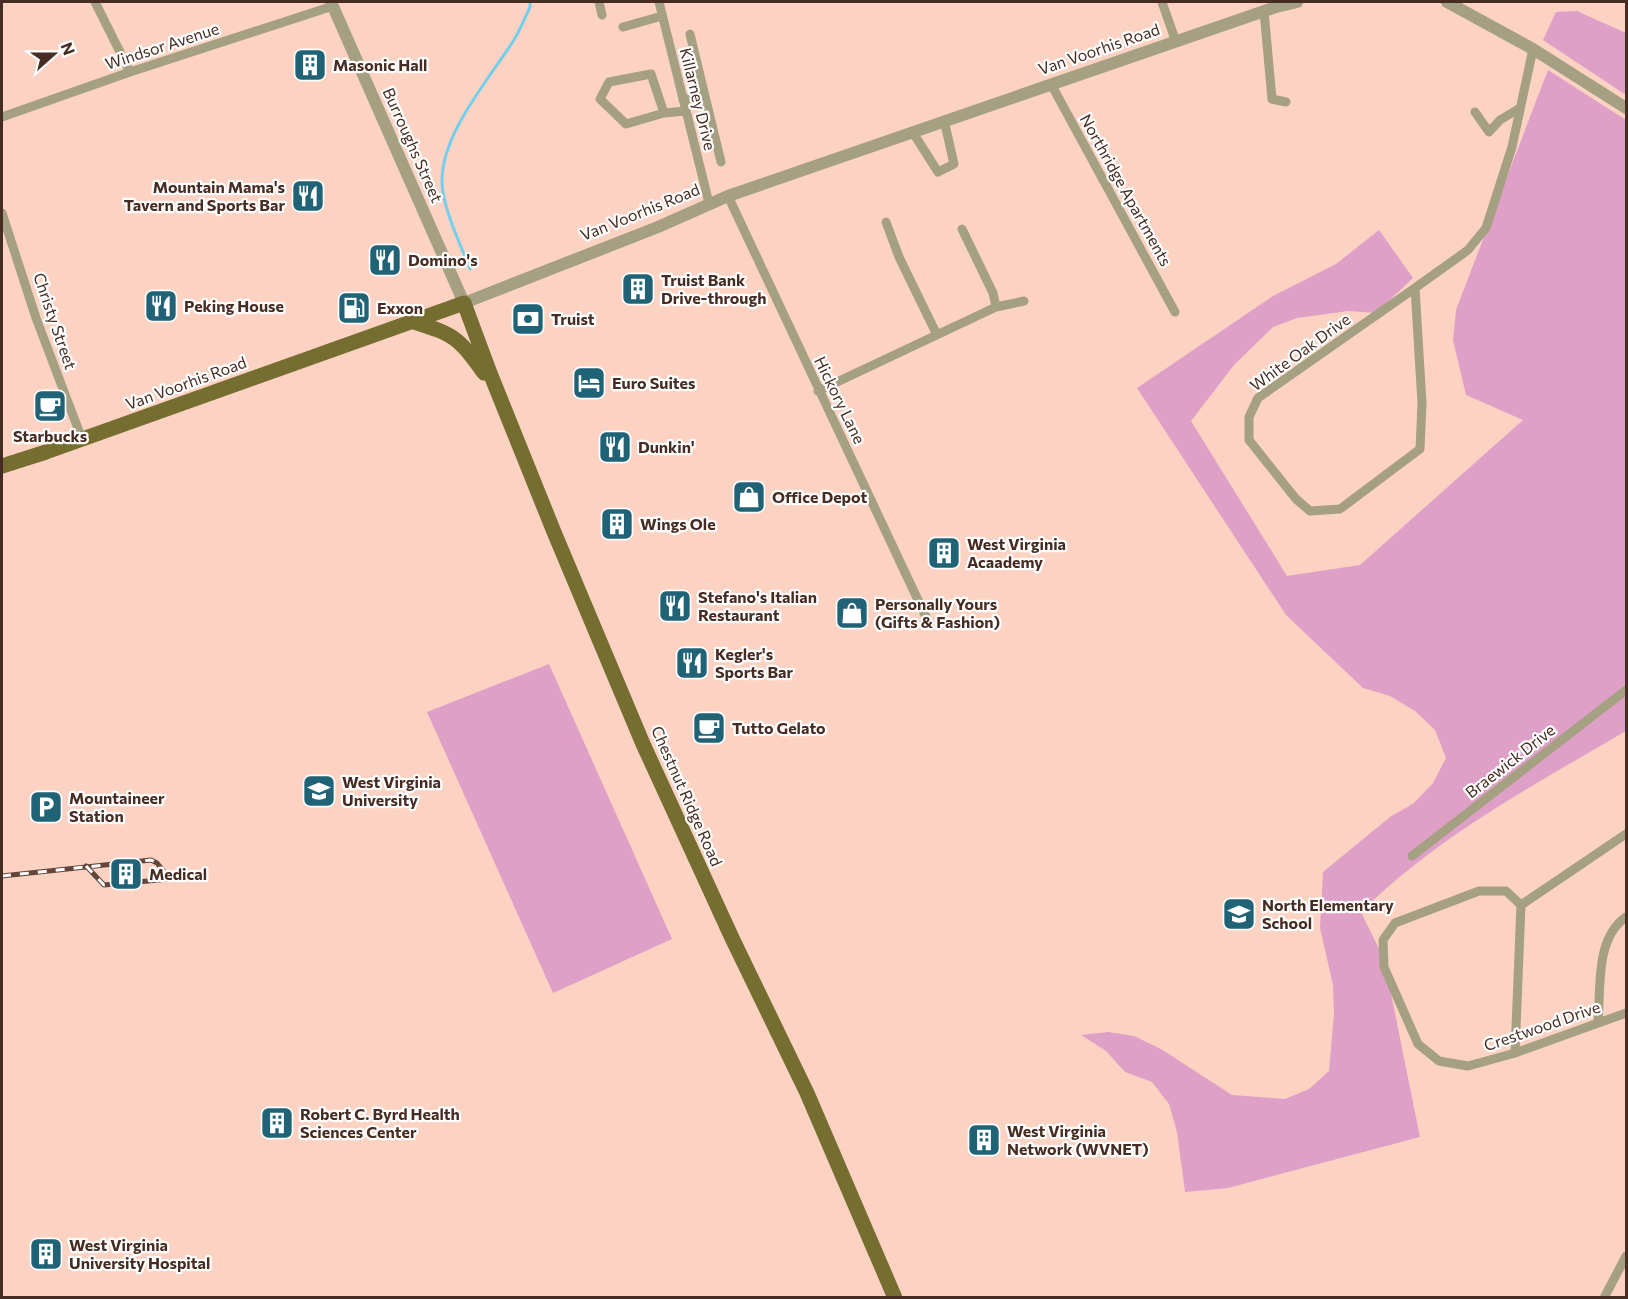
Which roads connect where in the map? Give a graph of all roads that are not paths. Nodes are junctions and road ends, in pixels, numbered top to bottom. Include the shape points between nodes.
1 (95, 2) edge
2 (599, 2) edge
3 (659, 2) edge
4 (1162, 2) edge
5 (1297, 2) edge
6 (1447, 2) edge
7 (332, 4) edge
8 (1272, 6) edge
9 (602, 15) dead end
10 (662, 16) junction
11 (623, 27) dead end
12 (690, 34) dead end
13 (1176, 42) junction
14 (1533, 49) junction
15 (130, 72) junction
16 (1052, 84) junction
17 (705, 96) junction
18 (683, 99) junction
19 (1286, 102) dead end
20 (1520, 108) junction
21 (1626, 108) edge
22 (686, 111) junction
23 (1475, 112) dead end
24 (664, 113) junction
25 (2, 117) edge
26 (944, 120) junction
27 (912, 130) junction
28 (721, 162) dead end
29 (728, 196) junction
30 (709, 203) junction
31 (2, 213) edge
32 (886, 222) dead end
33 (962, 229) dead end
34 (1415, 288) junction
35 (1024, 301) dead end
36 (464, 303) junction
37 (996, 307) junction
38 (1175, 312) dead end
39 (411, 321) junction
40 (937, 335) junction
41 (496, 389) junction
42 (818, 391) junction
43 (82, 439) junction
44 (2, 466) edge
45 (926, 617) dead end
46 (1626, 690) edge
47 (1626, 834) edge
48 (1412, 856) dead end
49 (1521, 905) junction
50 (1626, 917) edge
51 (1626, 1013) edge
52 (1598, 1022) junction
53 (1515, 1053) junction
54 (1626, 1256) edge
55 (895, 1298) edge
56 (1604, 1298) edge

1 - 15 street
2 - 9 street
3 - 10 street, Killarney Drive
4 - 13 street
5 - 8 street, Van Voorhis Road
6 - 14 street
7 - 15 street, Windsor Avenue
7 - 36 street, Burroughs Street
8 - 13 street, Van Voorhis Road
8 - 19 street via 1272,99
10 - 11 street
10 - 18 street, Killarney Drive
12 - 17 street
13 - 16 street, Van Voorhis Road
14 - 20 street, White Oak Drive
14 - 21 street
15 - 25 street, Windsor Avenue
16 - 26 street, Van Voorhis Road
16 - 38 street, Northridge Apartments
17 - 18 street
17 - 28 street
18 - 22 street, Killarney Drive
20 - 23 street via 1500,120 1490,132
20 - 34 street, White Oak Drive via 1486,228 1468,250
22 - 24 street
22 - 30 street, Killarney Drive
24 - 24 street via 651,74 609,82 600,99 626,124
26 - 27 street, Van Voorhis Road
26 - 27 street via 954,164 938,172
27 - 29 street, Van Voorhis Road
29 - 30 street, Van Voorhis Road
29 - 42 street, Hickory Lane
30 - 36 street, Van Voorhis Road
31 - 43 street, Christy Street
32 - 40 street
33 - 37 street
34 - 34 street, White Oak Drive via 1258,398 1249,417 1249,440 1310,511 1340,509 1420,449 1422,403
35 - 37 street
36 - 39 main road, Van Voorhis Road
36 - 41 main road, Chestnut Ridge Road
37 - 40 street
39 - 41 main road via 457,339
39 - 43 main road, Van Voorhis Road
40 - 42 street
41 - 55 main road, Chestnut Ridge Road via 663,790 807,1093
42 - 45 street, Hickory Lane
43 - 44 main road, Van Voorhis Road
46 - 48 street, Braewick Drive
47 - 49 street
49 - 53 street
49 - 53 street, Crestwood Drive via 1506,891 1479,891 1395,923 1383,940 1384,967 1418,1044 1439,1061 1468,1066
50 - 52 street via 1617,923 1603,949
51 - 52 street, Crestwood Drive
52 - 53 street, Crestwood Drive
54 - 56 street

